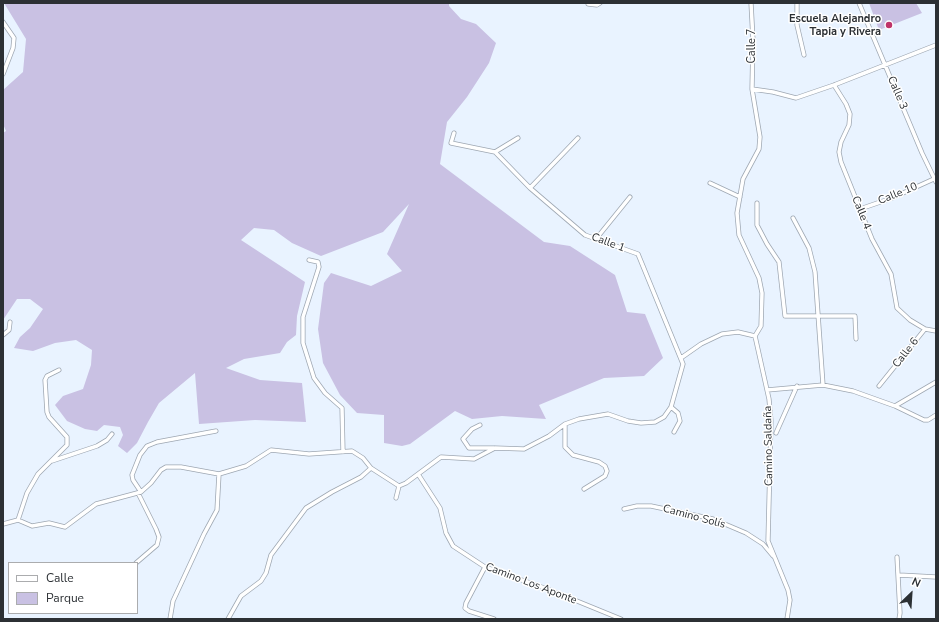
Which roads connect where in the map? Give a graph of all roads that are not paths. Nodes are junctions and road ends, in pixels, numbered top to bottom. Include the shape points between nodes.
1 (600, 3) edge
2 (751, 3) edge
3 (797, 3) edge
4 (859, 3) edge
5 (588, 4) dead end
6 (3, 22) edge
7 (936, 46) edge
8 (804, 56) dead end
9 (886, 66) junction
10 (3, 74) edge
11 (834, 85) junction
12 (752, 89) junction
13 (454, 133) dead end
14 (518, 138) dead end
15 (578, 138) dead end
16 (495, 152) junction
17 (936, 180) edge
18 (710, 183) dead end
19 (530, 188) junction
20 (630, 197) dead end
21 (740, 197) junction
22 (757, 203) dead end
23 (860, 209) junction
24 (793, 218) dead end
25 (596, 239) junction
26 (309, 260) dead end
27 (820, 316) junction
28 (10, 322) dead end
29 (925, 329) junction
30 (936, 331) edge
31 (3, 335) edge
32 (756, 336) junction
33 (856, 340) dead end
34 (681, 358) junction
35 (59, 370) dead end
36 (936, 382) edge
37 (823, 385) junction
38 (797, 386) junction
39 (879, 386) dead end
40 (767, 390) junction
41 (895, 406) junction
42 (671, 407) junction
43 (936, 414) edge
44 (565, 424) junction
45 (480, 425) dead end
46 (216, 431) dead end
47 (674, 432) dead end
48 (776, 433) dead end
49 (112, 434) dead end
50 (495, 448) junction
51 (343, 452) junction
52 (51, 462) junction
53 (371, 468) junction
54 (219, 474) junction
55 (418, 474) junction
56 (399, 486) junction
57 (584, 489) dead end
58 (139, 492) junction
59 (396, 498) dead end
60 (624, 509) dead end
61 (18, 520) junction
62 (3, 524) edge
63 (897, 557) dead end
64 (776, 559) junction
65 (137, 562) edge
66 (485, 567) junction
67 (899, 574) junction
68 (936, 578) edge
69 (612, 617) edge
70 (170, 619) edge
71 (228, 619) edge
72 (494, 619) edge
73 (621, 619) edge
74 (788, 619) edge
75 (899, 619) edge

1 - 5 street
2 - 12 street, Calle 7
3 - 8 street via 797,25
4 - 9 street, Calle 3
6 - 10 street via 14,38
7 - 9 street
9 - 11 street
9 - 17 street, Calle 3
11 - 12 street via 796,98
11 - 23 street, Calle 4 via 850,114 849,126 839,152
12 - 21 street, Camino Saldaña via 760,137 759,149 743,179
13 - 16 street via 451,143
14 - 16 street
15 - 19 street
16 - 19 street, Calle 1
17 - 23 street, Calle 10
18 - 21 street
19 - 25 street, Calle 1 via 585,235
20 - 25 street
21 - 32 street, Camino Saldaña via 737,213 739,235 759,278 762,293 761,326
22 - 27 street via 756,225 779,262 785,316
23 - 29 street, Calle 4 via 872,239 891,274 897,308
24 - 27 street via 811,254
25 - 34 street, Calle 1 via 638,254
26 - 51 street via 318,262 319,267 303,317 303,343 314,378 325,393 342,408
27 - 33 street via 855,316
27 - 37 street
28 - 31 street via 9,330
29 - 30 street, Calle 6
29 - 39 street, Calle 6
32 - 34 street via 738,332 722,334
32 - 40 street, Camino Saldaña
34 - 42 street via 682,372
35 - 52 street via 47,376 45,380 47,412 67,437 68,442
36 - 41 street
37 - 38 street
37 - 41 street via 853,390
38 - 40 street
38 - 48 street
40 - 64 street, Camino Saldaña via 771,421 768,541
41 - 43 street via 924,420
42 - 44 street via 664,417 655,422 628,421 608,414
42 - 47 street via 678,413 680,421
44 - 50 street via 524,449
44 - 57 street via 565,447 573,455 599,462 607,471 605,476
45 - 50 street via 462,439 469,448
46 - 58 street via 147,446 140,455 132,475
49 - 52 street via 97,446
50 - 55 street via 474,459 441,457
51 - 53 street via 352,451 363,458
51 - 54 street via 309,454 271,450 246,466
52 - 61 street via 38,474 27,493
53 - 56 street
53 - 71 street via 361,478 306,508 271,555 261,581 240,596
54 - 58 street via 166,467
54 - 70 street via 217,510 173,601
55 - 56 street
55 - 66 street, Camino Los Aponte via 440,508 446,533 453,546
56 - 59 street
58 - 61 street via 96,504 64,527 49,523 32,526
58 - 65 street via 158,537 157,545
60 - 64 street, Camino Solís via 651,506 713,519 746,533 763,544
61 - 62 street
63 - 67 street
64 - 74 street, Camino Saldaña via 788,590
66 - 69 street, Camino Los Aponte via 550,590
66 - 72 street via 465,608
67 - 68 street
67 - 75 street
69 - 73 street, Camino Los Aponte

